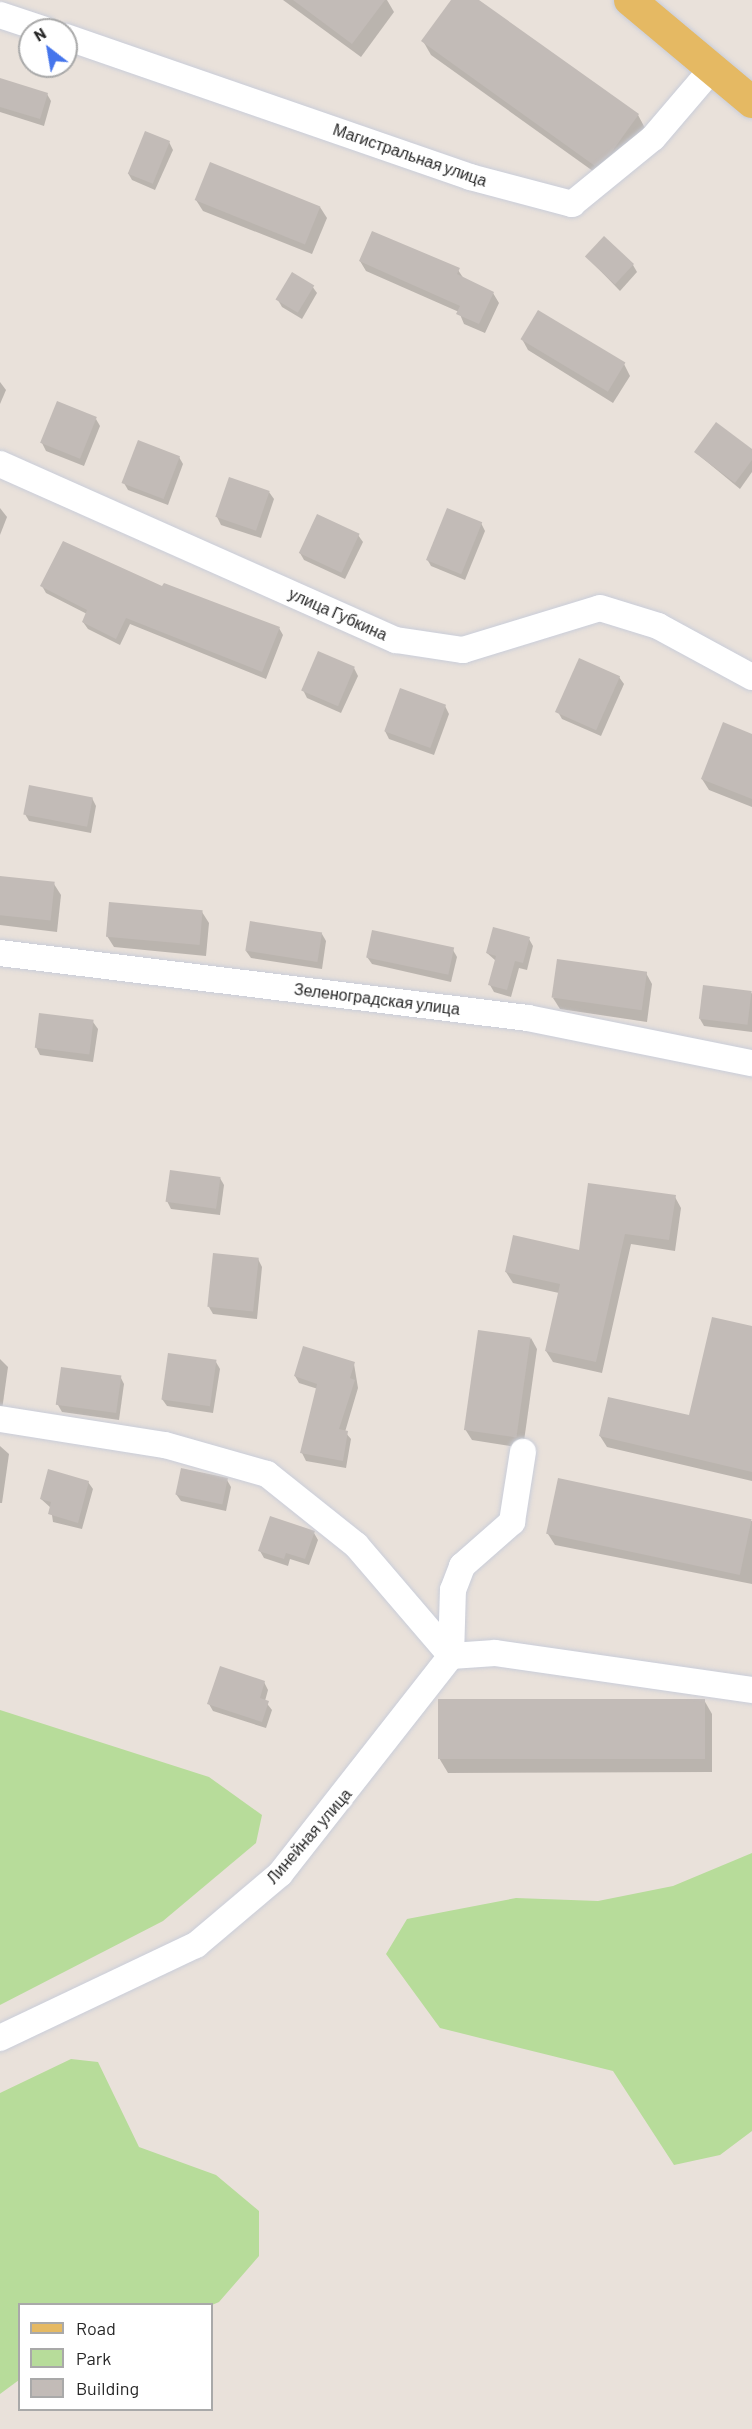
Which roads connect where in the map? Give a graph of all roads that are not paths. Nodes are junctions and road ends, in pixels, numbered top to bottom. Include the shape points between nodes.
1 (630, 0) edge
2 (0, 15) edge
3 (18, 21) edge
4 (78, 41) edge
5 (712, 69) junction
6 (752, 102) edge
7 (0, 464) edge
8 (752, 677) edge
9 (0, 953) edge
10 (752, 1063) edge
11 (0, 1419) edge
12 (524, 1452) dead end
13 (451, 1656) junction
14 (752, 1690) edge
15 (0, 2038) edge

1 - 5 main road
2 - 3 street
4 - 5 street, Магистральная улица via 470,177 572,204 653,138
5 - 6 main road
7 - 8 street, улица Губкина via 396,640 463,650 600,608 658,626
9 - 10 street, Зеленоградская улица via 528,1018
11 - 13 street via 165,1445 267,1474 356,1545
12 - 13 street via 512,1522 462,1566 453,1590
13 - 14 street via 495,1653
13 - 15 street, Линейная улица via 280,1874 196,1945

